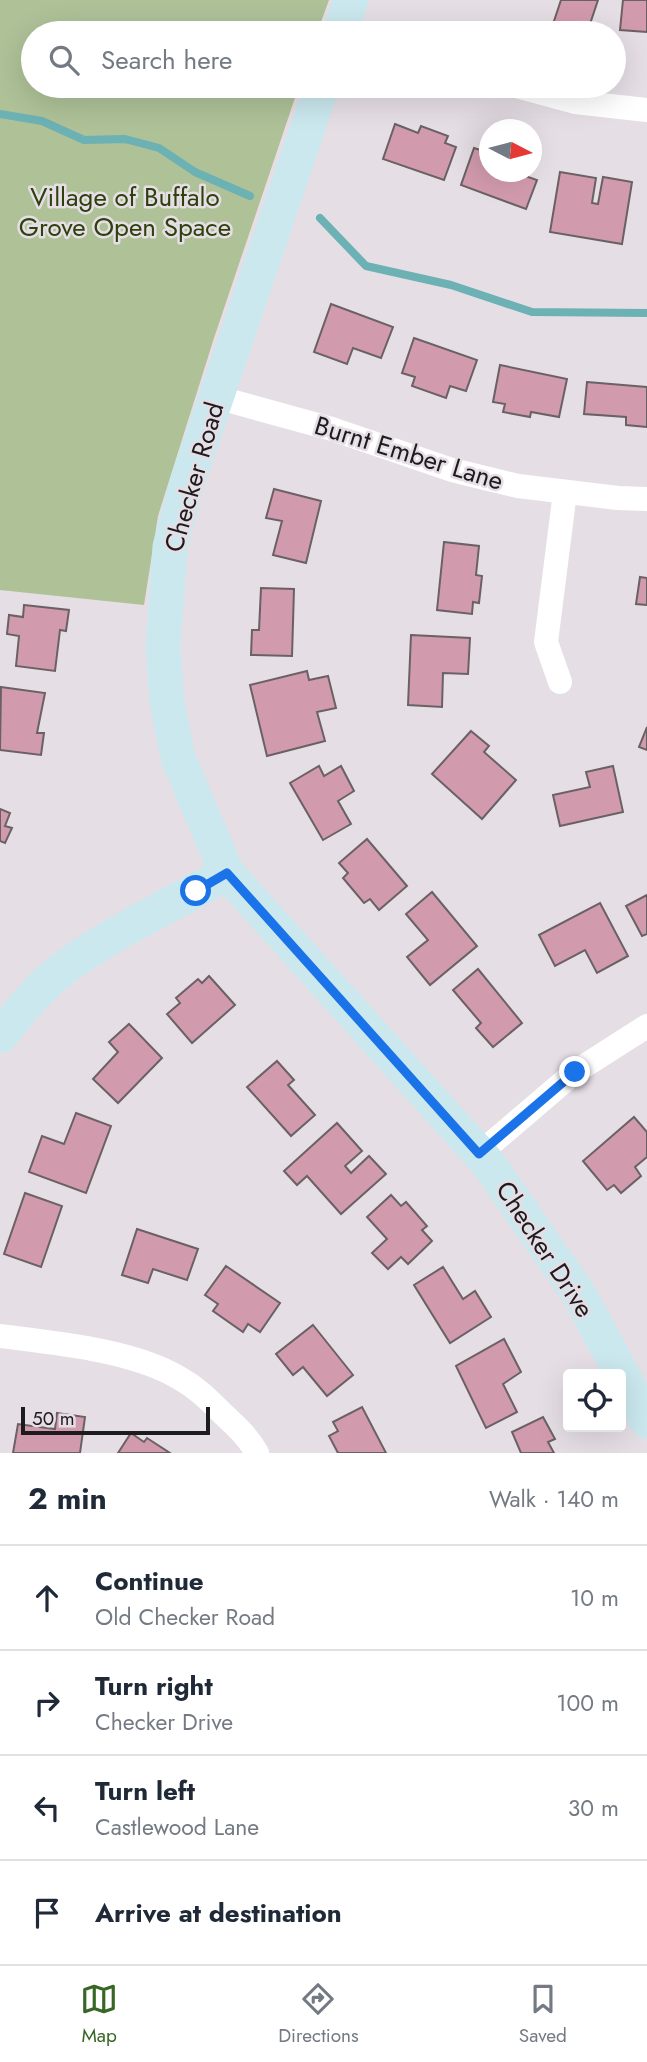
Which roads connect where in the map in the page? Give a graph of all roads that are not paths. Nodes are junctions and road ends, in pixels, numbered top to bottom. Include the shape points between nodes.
1 (351, 0) edge
2 (344, 21) edge
3 (318, 98) edge
4 (560, 98) edge
5 (647, 110) edge
6 (216, 397) junction
7 (565, 492) junction
8 (647, 499) edge
9 (560, 682) dead end
10 (227, 873) junction
11 (647, 1026) edge
12 (0, 1036) edge
13 (479, 1154) junction
14 (0, 1336) edge
15 (647, 1421) edge
16 (257, 1453) edge

1 - 2 street
3 - 6 street, Checker Road
4 - 5 street
6 - 7 street, Burnt Ember Lane via 332,429 453,470
6 - 10 street, Checker Road via 170,547 163,648 178,758
7 - 8 street, Burnt Ember Lane
7 - 9 street via 546,642
10 - 12 street via 61,970
10 - 13 street, Checker Drive
11 - 13 street via 575,1072
13 - 15 street, Checker Drive via 580,1296
14 - 16 street via 137,1359 179,1377 239,1429

